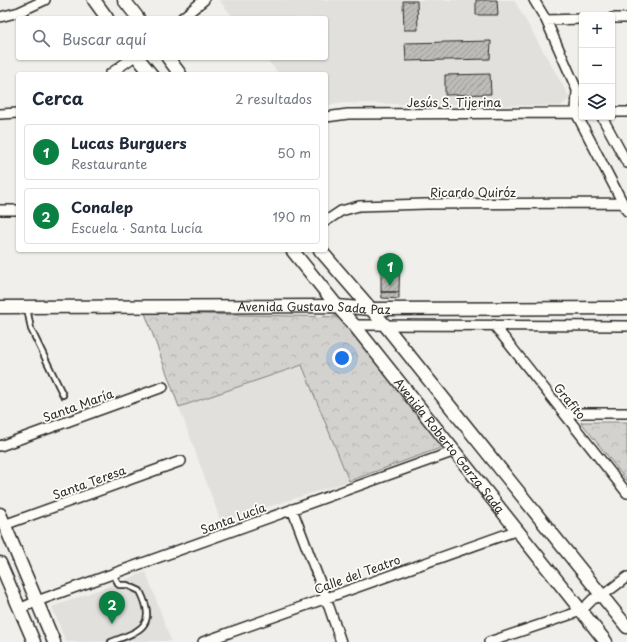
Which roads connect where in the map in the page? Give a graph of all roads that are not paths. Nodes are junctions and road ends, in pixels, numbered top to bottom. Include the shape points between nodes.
1 (45, 0) edge
2 (94, 0) edge
3 (124, 0) edge
4 (204, 0) edge
5 (534, 0) edge
6 (106, 16) edge
7 (136, 16) edge
8 (184, 16) edge
9 (0, 17) edge
10 (615, 18) edge
11 (627, 18) edge
12 (579, 19) edge
13 (546, 20) junction
14 (129, 60) edge
15 (140, 60) edge
16 (170, 60) edge
17 (113, 72) edge
18 (149, 72) edge
19 (178, 72) edge
20 (579, 90) edge
21 (615, 112) edge
22 (627, 112) edge
23 (16, 113) edge
24 (579, 113) edge
25 (0, 114) edge
26 (328, 116) edge
27 (582, 120) edge
28 (604, 120) edge
29 (627, 163) edge
30 (625, 207) edge
31 (0, 210) edge
32 (16, 210) edge
33 (328, 220) edge
34 (294, 252) edge
35 (322, 252) edge
36 (27, 306) junction
37 (337, 306) junction
38 (0, 307) edge
39 (627, 308) edge
40 (371, 309) junction
41 (384, 324) junction
42 (354, 325) junction
43 (494, 325) junction
44 (627, 326) edge
45 (163, 387) dead end
46 (63, 395) dead end
47 (564, 413) junction
48 (627, 413) edge
49 (0, 446) edge
50 (456, 451) junction
51 (181, 461) dead end
52 (627, 493) edge
53 (292, 509) junction
54 (2, 520) edge
55 (518, 530) junction
56 (0, 563) edge
57 (113, 574) junction
58 (627, 577) edge
59 (602, 596) junction
60 (326, 598) junction
61 (37, 601) junction
62 (19, 609) junction
63 (580, 611) junction
64 (627, 627) edge
65 (34, 642) edge
66 (54, 642) edge
67 (111, 642) edge
68 (204, 642) edge
69 (341, 642) edge
70 (489, 642) edge
71 (606, 642) edge

1 - 9 street
2 - 6 street
3 - 7 street
4 - 8 street
5 - 13 street
10 - 11 street
12 - 13 street
13 - 20 street
14 - 17 street
15 - 18 street
16 - 19 street
21 - 22 street
23 - 25 street
24 - 26 street, Jesús S. Tijerina
27 - 30 street
28 - 29 street
30 - 33 street, Ricardo Quiróz via 426,204 359,206 341,211
31 - 32 street
34 - 37 street, Avenida Roberto Garza Sada
35 - 40 street, Avenida Roberto Garza Sada
36 - 37 street, Avenida Gustavo Sada Paz
36 - 38 street, Avenida Gustavo Sada Paz
36 - 46 lane via 29,322
37 - 40 street, Avenida Gustavo Sada Paz
37 - 42 street, Avenida Roberto Garza Sada
39 - 40 street, Avenida Gustavo Sada Paz
40 - 41 street, Avenida Roberto Garza Sada
41 - 42 street, Avenida Gustavo Sada Paz
41 - 43 street, Avenida Gustavo Sada Paz
41 - 59 street, Avenida Roberto Garza Sada
42 - 50 street, Avenida Roberto Garza Sada
43 - 44 street, Avenida Gustavo Sada Paz
43 - 47 street, Grafito
45 - 49 street, Santa María
47 - 48 street
47 - 52 street, Grafito
50 - 53 street, Santa Lucía
50 - 55 street, Avenida Roberto Garza Sada
51 - 54 street, Santa Teresa
53 - 57 street, Santa Lucía
53 - 60 street
54 - 61 street
55 - 60 street, Calle del Teatro
55 - 63 street, Avenida Roberto Garza Sada
56 - 62 street
57 - 61 street, Santa Lucía
57 - 67 lane via 119,585 127,585 140,591 146,606 147,620 143,628
58 - 59 street
59 - 63 street via 593,599
59 - 64 street, Avenida Roberto Garza Sada
60 - 68 street, Calle del Teatro
60 - 69 street
61 - 62 street, Santa Lucía
61 - 66 street
62 - 65 street
63 - 70 street
63 - 71 street, Avenida Roberto Garza Sada

